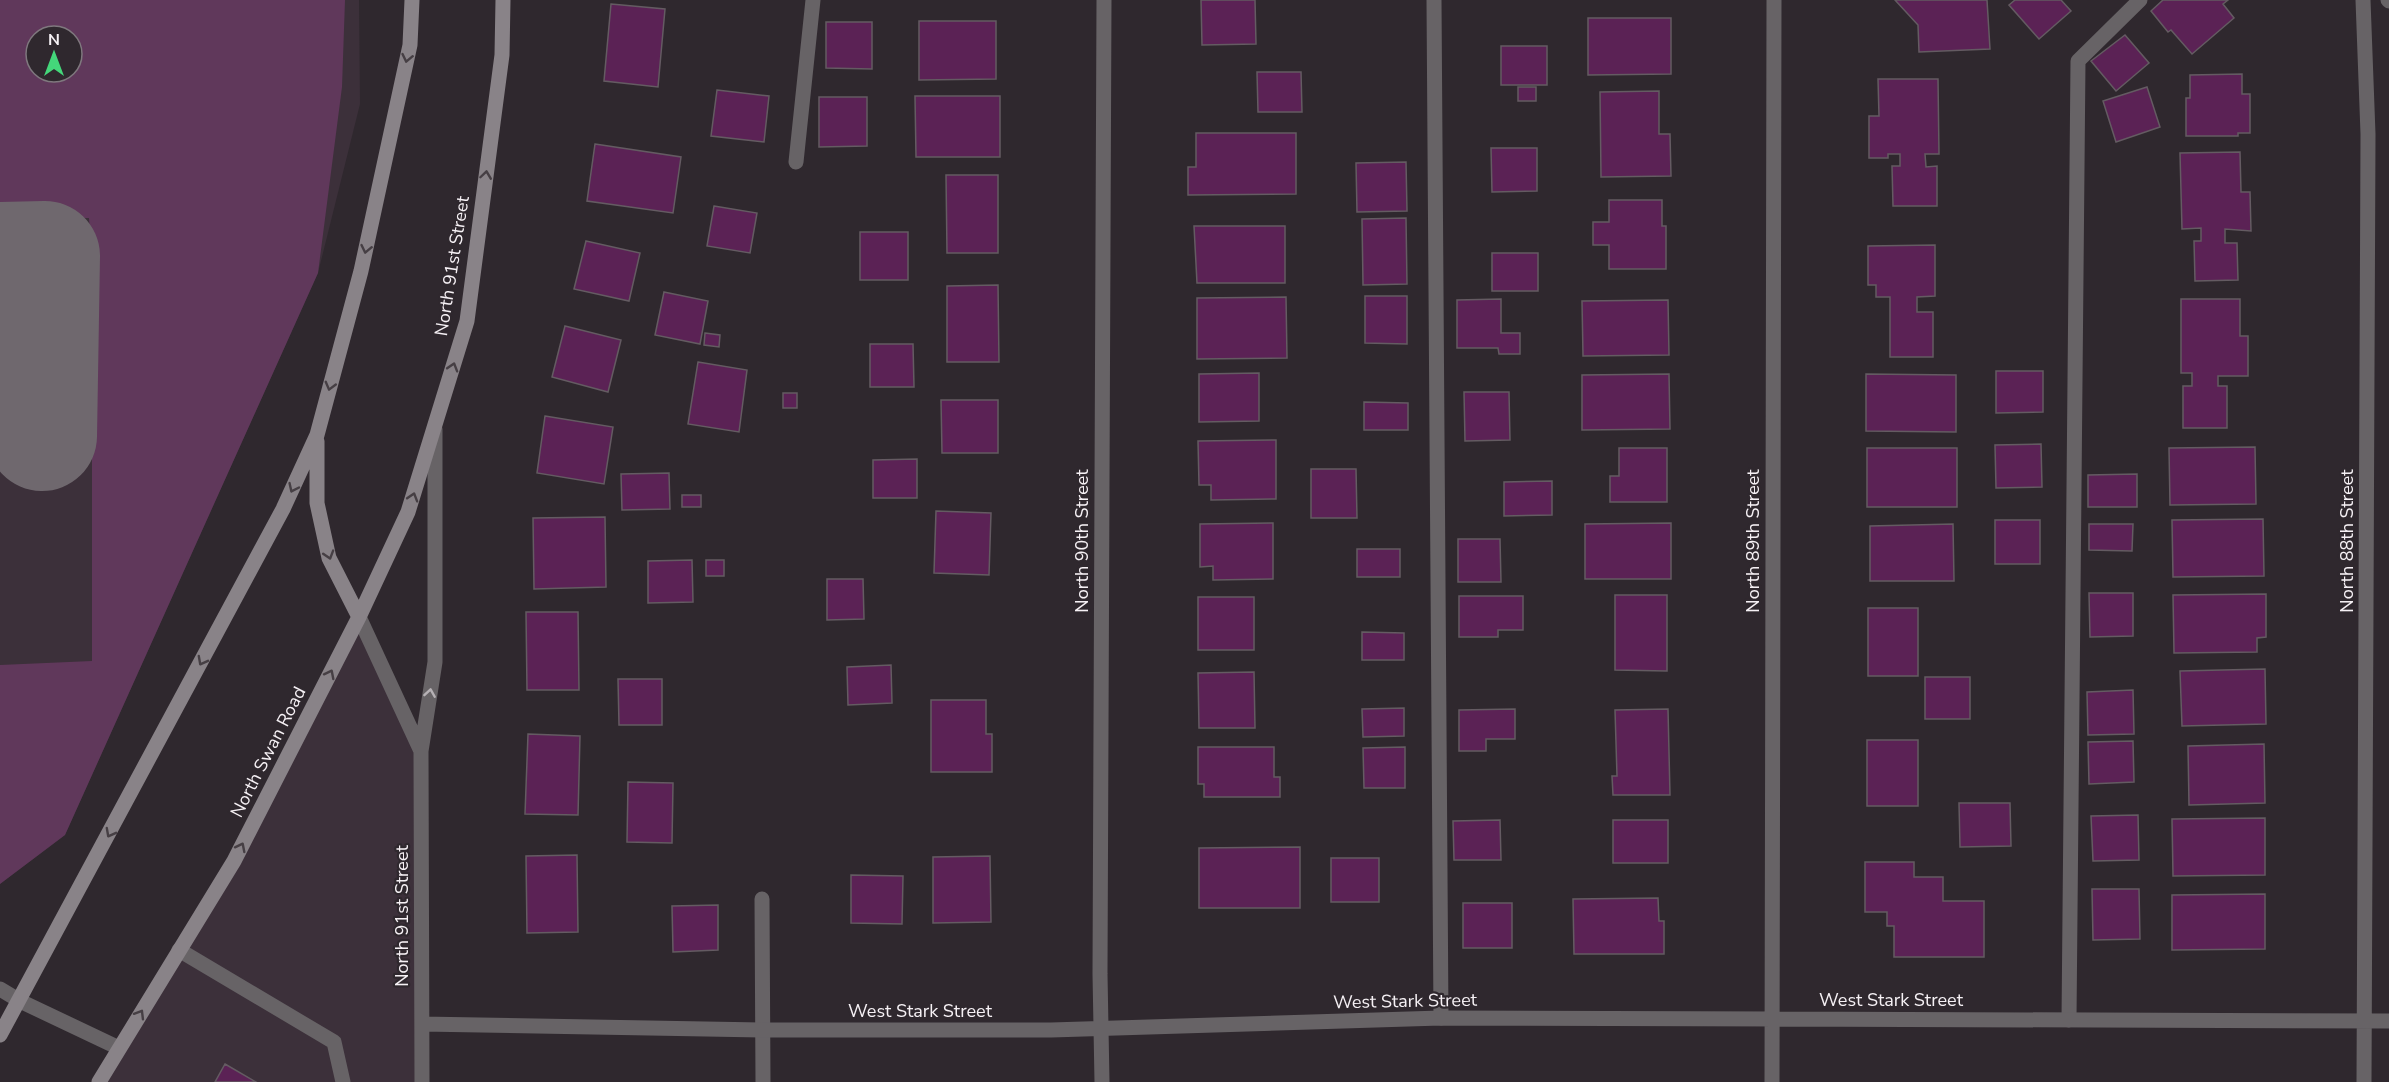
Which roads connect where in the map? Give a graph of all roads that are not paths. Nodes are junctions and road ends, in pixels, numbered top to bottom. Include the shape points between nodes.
1 (412, 0) edge
2 (503, 0) edge
3 (813, 0) edge
4 (1104, 0) edge
5 (1434, 0) edge
6 (1774, 0) edge
7 (2140, 0) edge
8 (2363, 0) edge
9 (796, 162) dead end
10 (435, 423) junction
11 (317, 435) junction
12 (359, 617) junction
13 (421, 751) junction
14 (762, 899) dead end
15 (179, 950) junction
16 (0, 989) edge
17 (20, 1001) junction
18 (1441, 1018) junction
19 (1771, 1019) junction
20 (2069, 1020) junction
21 (2364, 1020) junction
22 (2389, 1021) edge
23 (422, 1024) junction
24 (1101, 1029) junction
25 (762, 1030) junction
26 (0, 1035) edge
27 (119, 1048) junction
28 (99, 1082) edge
29 (343, 1082) edge
30 (422, 1082) edge
31 (763, 1082) edge
32 (1102, 1082) edge
33 (1772, 1082) edge
34 (2364, 1082) edge

1 -> 11 main road via 408,57 361,271
10 -> 2 main road, North 91st Street via 467,321 502,55
3 - 9 street
4 - 24 street, North 90th Street
5 - 18 street
6 - 19 street, North 89th Street
7 - 20 street via 2078,61
8 - 21 street, North 88th Street via 2368,134
12 -> 10 main road, North Swan Road via 408,512
13 -> 10 street, North 91st Street via 435,662
11 -> 12 main road via 317,503 328,558
11 -> 17 main road via 283,509
12 - 13 street, North 91st Street
15 -> 12 main road, North Swan Road via 234,861
13 - 23 street, North 91st Street
14 - 25 street
27 -> 15 main road, North Swan Road
15 - 29 street via 334,1042
16 - 17 street
17 - 26 main road
17 - 27 street
18 - 19 street, West Stark Street
18 - 24 street, West Stark Street
19 - 20 street, West Stark Street
19 - 33 street, North 89th Street
20 - 21 street, West Stark Street
21 - 22 street, West Stark Street
21 - 34 street, North 88th Street
23 - 25 street, West Stark Street
23 - 30 street, North 91st Street
24 - 25 street, West Stark Street
24 - 32 street, North 90th Street
25 - 31 street
27 - 28 main road, North Swan Road

